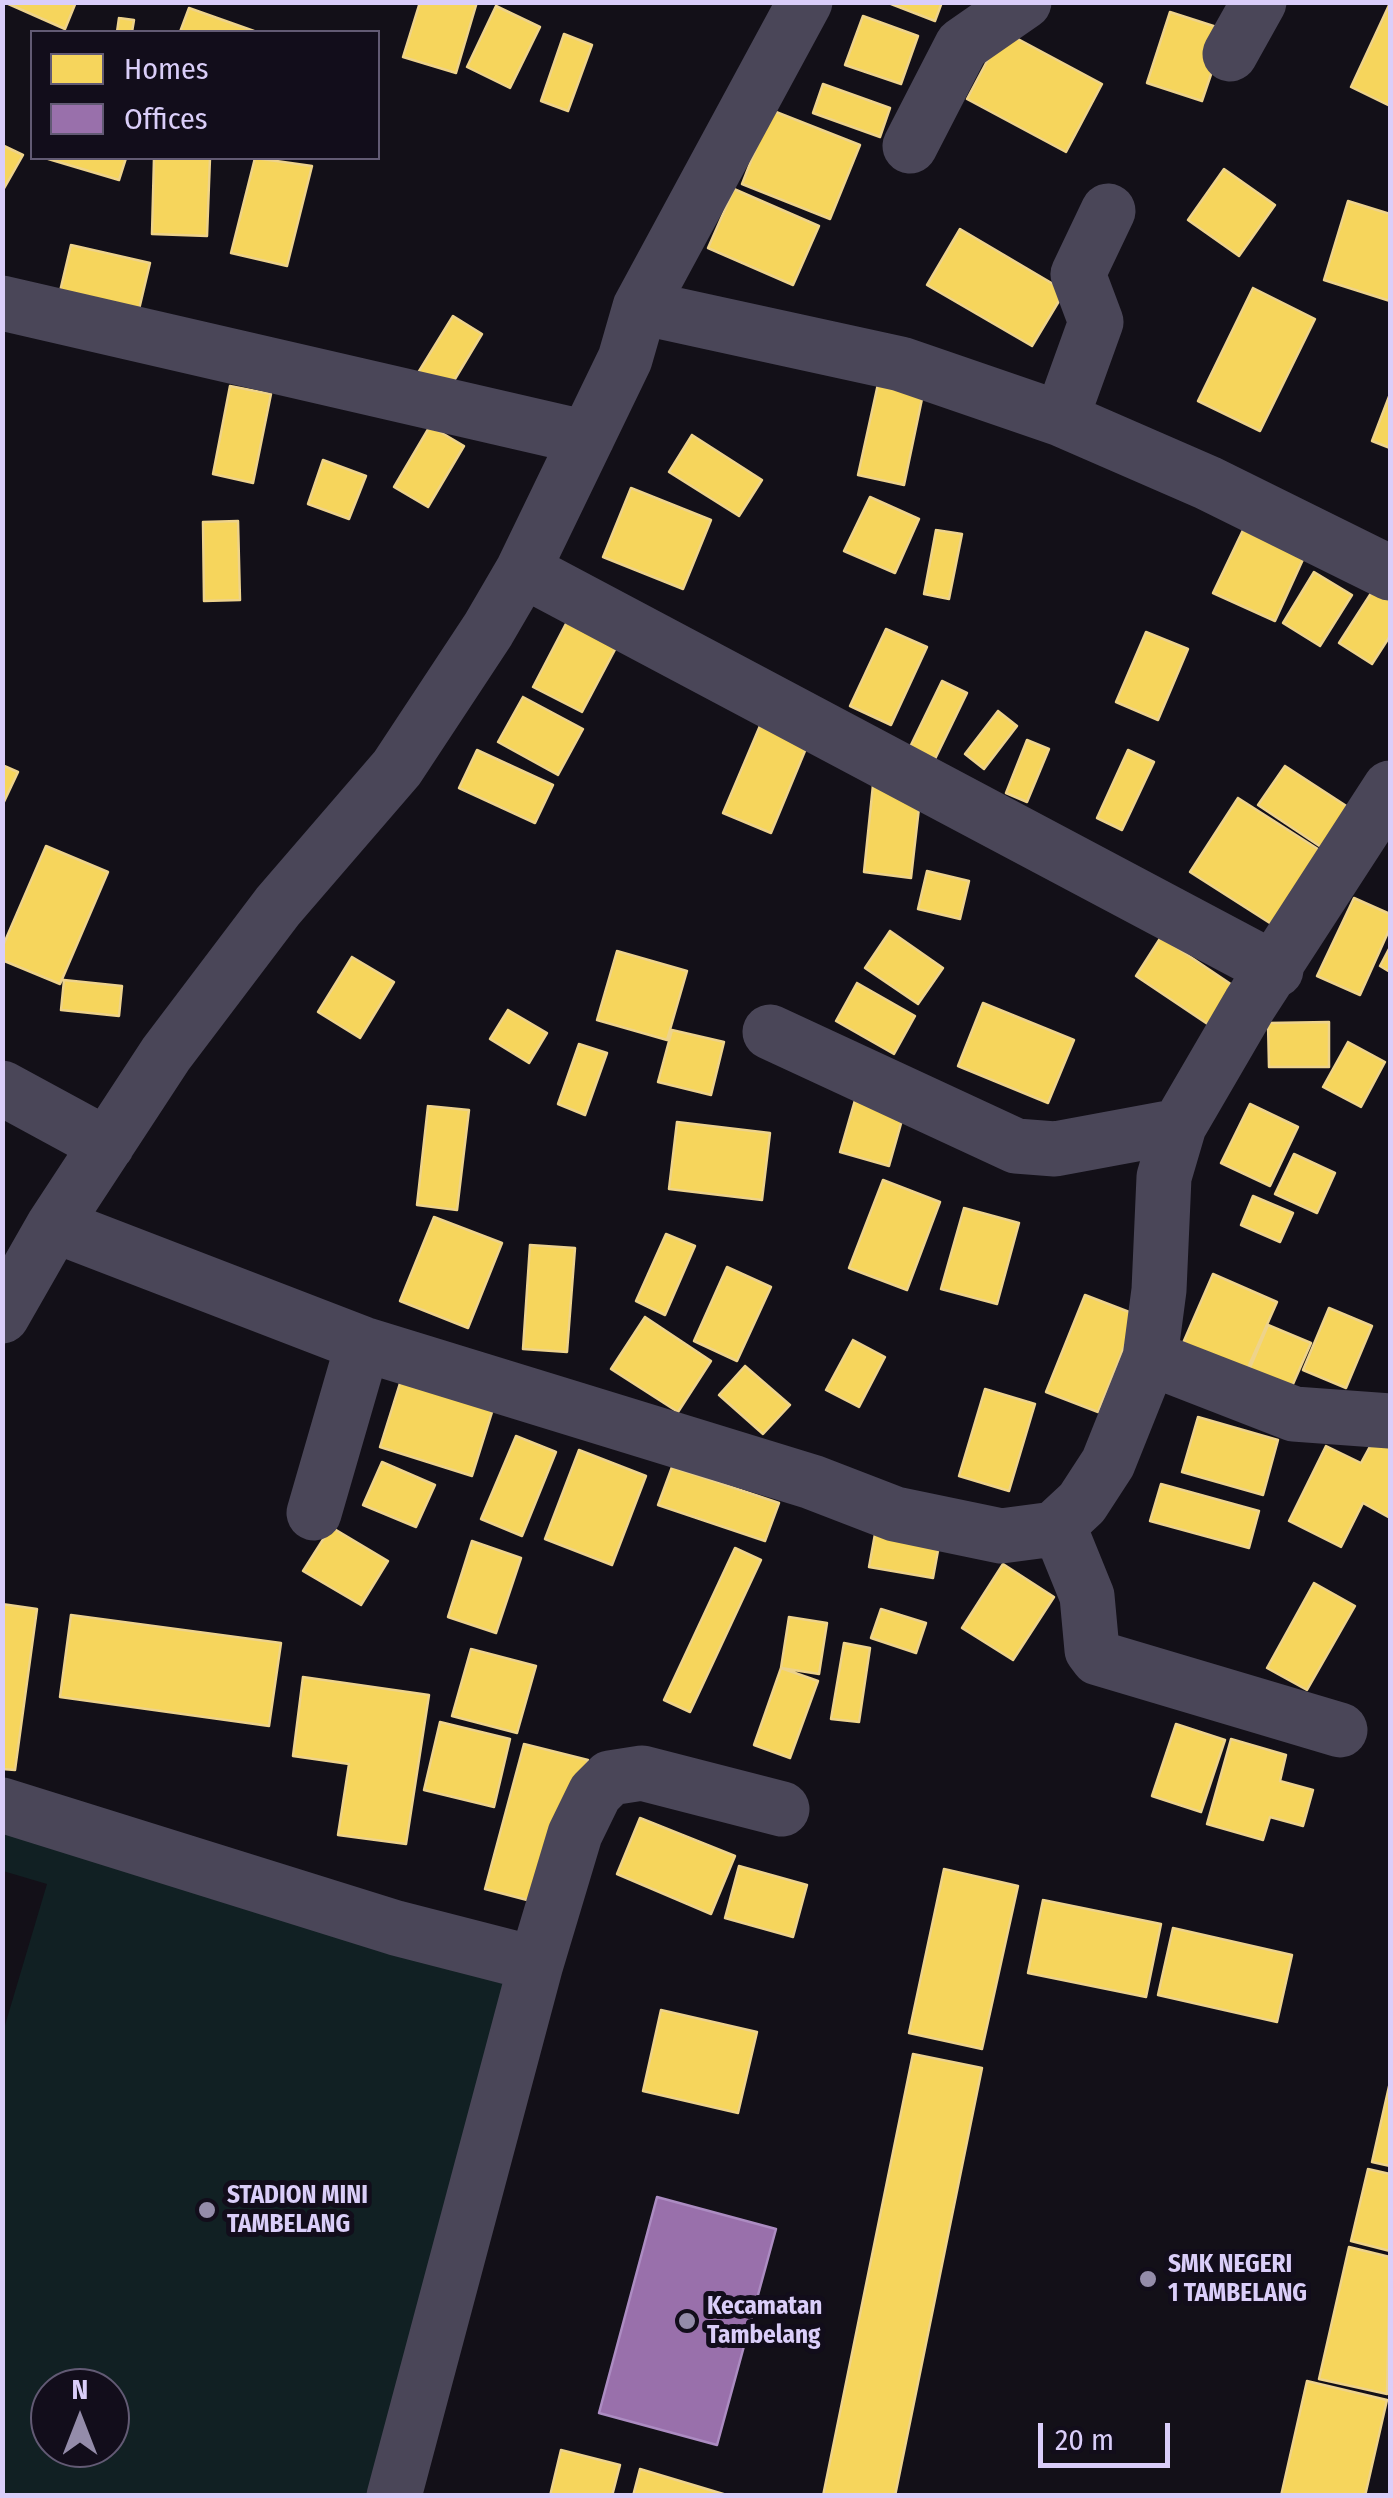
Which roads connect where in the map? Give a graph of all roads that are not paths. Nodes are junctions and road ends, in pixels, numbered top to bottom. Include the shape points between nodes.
1 (806, 2) edge
2 (1024, 2) edge
3 (1259, 2) edge
4 (1230, 54) dead end
5 (910, 146) dead end
6 (1108, 211) dead end
7 (2, 303) edge
8 (640, 307) junction
9 (1061, 419) junction
10 (586, 438) junction
11 (523, 570) junction
12 (1390, 573) edge
13 (1390, 788) edge
14 (1375, 843) edge
15 (1276, 970) junction
16 (770, 1032) dead end
17 (2, 1088) edge
18 (1178, 1126) junction
19 (107, 1145) junction
20 (54, 1225) junction
21 (2, 1316) edge
22 (362, 1344) junction
23 (1150, 1358) junction
24 (1390, 1421) edge
25 (314, 1514) dead end
26 (1059, 1527) junction
27 (1340, 1730) dead end
28 (2, 1806) edge
29 (782, 1809) dead end
30 (536, 1964) junction
31 (394, 2496) edge

1 - 8 street
2 - 5 street via 962,45
3 - 4 street
6 - 9 street via 1078,274 1096,322
7 - 10 street
8 - 9 street via 901,364
8 - 10 street via 625,359
9 - 12 street via 1208,482
10 - 11 street
11 - 15 street
11 - 19 street via 396,768 278,906
13 - 14 street
14 - 15 street
15 - 18 street
16 - 18 street via 1016,1146 1055,1149
17 - 19 street
18 - 23 street via 1164,1177
19 - 20 street
20 - 21 street
20 - 22 street
22 - 25 street
22 - 26 street via 812,1482 896,1514 1001,1536
23 - 24 street via 1294,1414
23 - 26 street via 1108,1463
26 - 27 street via 1087,1596 1098,1658
28 - 30 street via 396,1928
29 - 30 street via 642,1772 610,1778 576,1834
30 - 31 street

